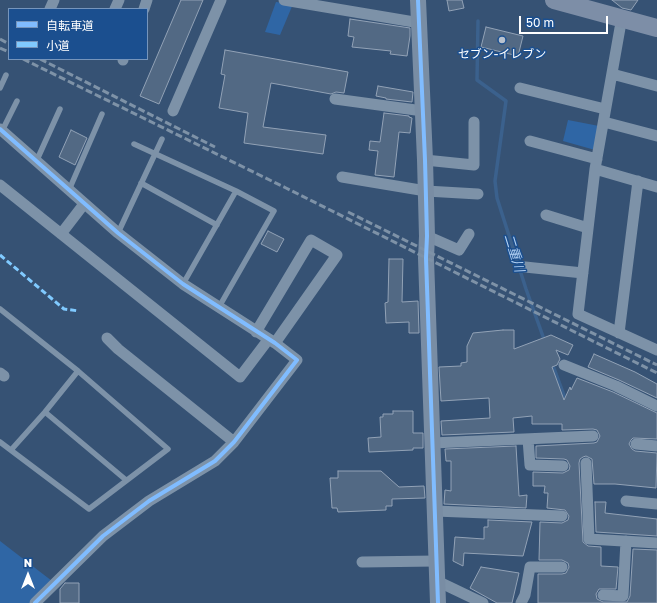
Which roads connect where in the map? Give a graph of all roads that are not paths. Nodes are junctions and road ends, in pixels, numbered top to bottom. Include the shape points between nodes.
1 (221, 0) edge
2 (284, 0) edge
3 (418, 0) edge
4 (554, 0) edge
5 (420, 23) junction
6 (621, 23) junction
7 (657, 28) edge
8 (612, 74) junction
9 (6, 75) dead end
10 (657, 86) edge
11 (0, 88) edge
12 (520, 88) dead end
13 (335, 99) dead end
14 (17, 102) dead end
15 (60, 109) dead end
16 (606, 109) junction
17 (173, 111) dead end
18 (423, 111) junction
19 (102, 114) dead end
20 (474, 122) dead end
21 (604, 122) junction
22 (1, 130) edge
23 (657, 136) edge
24 (162, 139) dead end
25 (530, 141) dead end
26 (134, 144) dead end
27 (155, 154) junction
28 (425, 160) junction
29 (36, 162) junction
30 (596, 164) junction
31 (342, 177) dead end
32 (638, 181) junction
33 (141, 183) junction
34 (0, 186) edge
35 (657, 187) edge
36 (69, 190) junction
37 (236, 191) junction
38 (426, 191) junction
39 (478, 194) dead end
40 (84, 204) junction
41 (546, 215) dead end
42 (217, 225) junction
43 (588, 228) junction
44 (118, 233) junction
45 (61, 234) junction
46 (469, 234) dead end
47 (427, 236) junction
48 (525, 267) dead end
49 (583, 272) junction
50 (183, 284) junction
51 (218, 307) junction
52 (0, 309) edge
53 (256, 332) junction
54 (619, 333) junction
55 (107, 338) dead end
56 (271, 342) junction
57 (657, 350) edge
58 (564, 365) dead end
59 (78, 371) junction
60 (657, 406) edge
61 (45, 412) junction
62 (593, 436) dead end
63 (528, 439) junction
64 (0, 442) edge
65 (234, 442) junction
66 (432, 443) junction
67 (636, 444) dead end
68 (657, 446) edge
69 (11, 450) junction
70 (586, 463) dead end
71 (563, 466) dead end
72 (126, 480) junction
73 (626, 501) dead end
74 (657, 504) edge
75 (435, 511) junction
76 (562, 516) dead end
77 (626, 541) junction
78 (657, 543) edge
79 (436, 561) junction
80 (362, 562) dead end
81 (562, 567) dead end
82 (437, 581) junction
83 (603, 595) dead end
84 (35, 603) edge
85 (438, 603) edge
86 (483, 603) edge
87 (521, 603) edge

1 - 17 street
2 - 5 street
3 - 5 street
4 - 6 main road
5 - 18 street
6 - 7 main road
6 - 8 street
8 - 10 street
8 - 16 street
9 - 11 lane
12 - 16 street
13 - 18 street
14 - 22 lane
15 - 29 lane
16 - 21 street
18 - 28 street
19 - 36 lane
20 - 28 street via 474,165
21 - 23 street
21 - 30 street
22 - 29 street
24 - 27 lane
25 - 30 street
26 - 27 lane
27 - 33 lane
27 - 37 lane
28 - 38 street
29 - 36 street
30 - 32 street
30 - 43 street
31 - 38 street
32 - 35 street
32 - 54 street
33 - 42 lane
33 - 44 lane
34 - 45 street
36 - 40 street
37 - 42 lane
37 - 51 lane via 274,212
38 - 39 street
38 - 47 street
40 - 44 street
40 - 45 street
41 - 43 street
42 - 50 lane
43 - 49 street
44 - 50 street
45 - 56 street via 240,377
46 - 47 street via 459,250
47 - 66 street
48 - 49 street
49 - 54 street via 578,314
50 - 51 street
51 - 53 street
52 - 59 lane
53 - 56 street
53 - 56 street via 311,240 338,255
54 - 57 street
55 - 65 street
56 - 65 street via 297,360
58 - 60 street
59 - 61 lane
59 - 72 lane via 168,449
61 - 69 lane
61 - 72 lane
62 - 63 street
63 - 66 street
63 - 71 street via 530,465
64 - 69 lane
65 - 84 street via 216,460 149,501 103,536
66 - 75 street
67 - 68 street
69 - 72 lane via 89,509
70 - 77 street via 589,538
73 - 74 street
75 - 76 street
75 - 79 street
77 - 78 street
77 - 83 street via 623,596
79 - 80 street
79 - 82 street
81 - 87 street via 530,567
82 - 85 street
82 - 86 street

